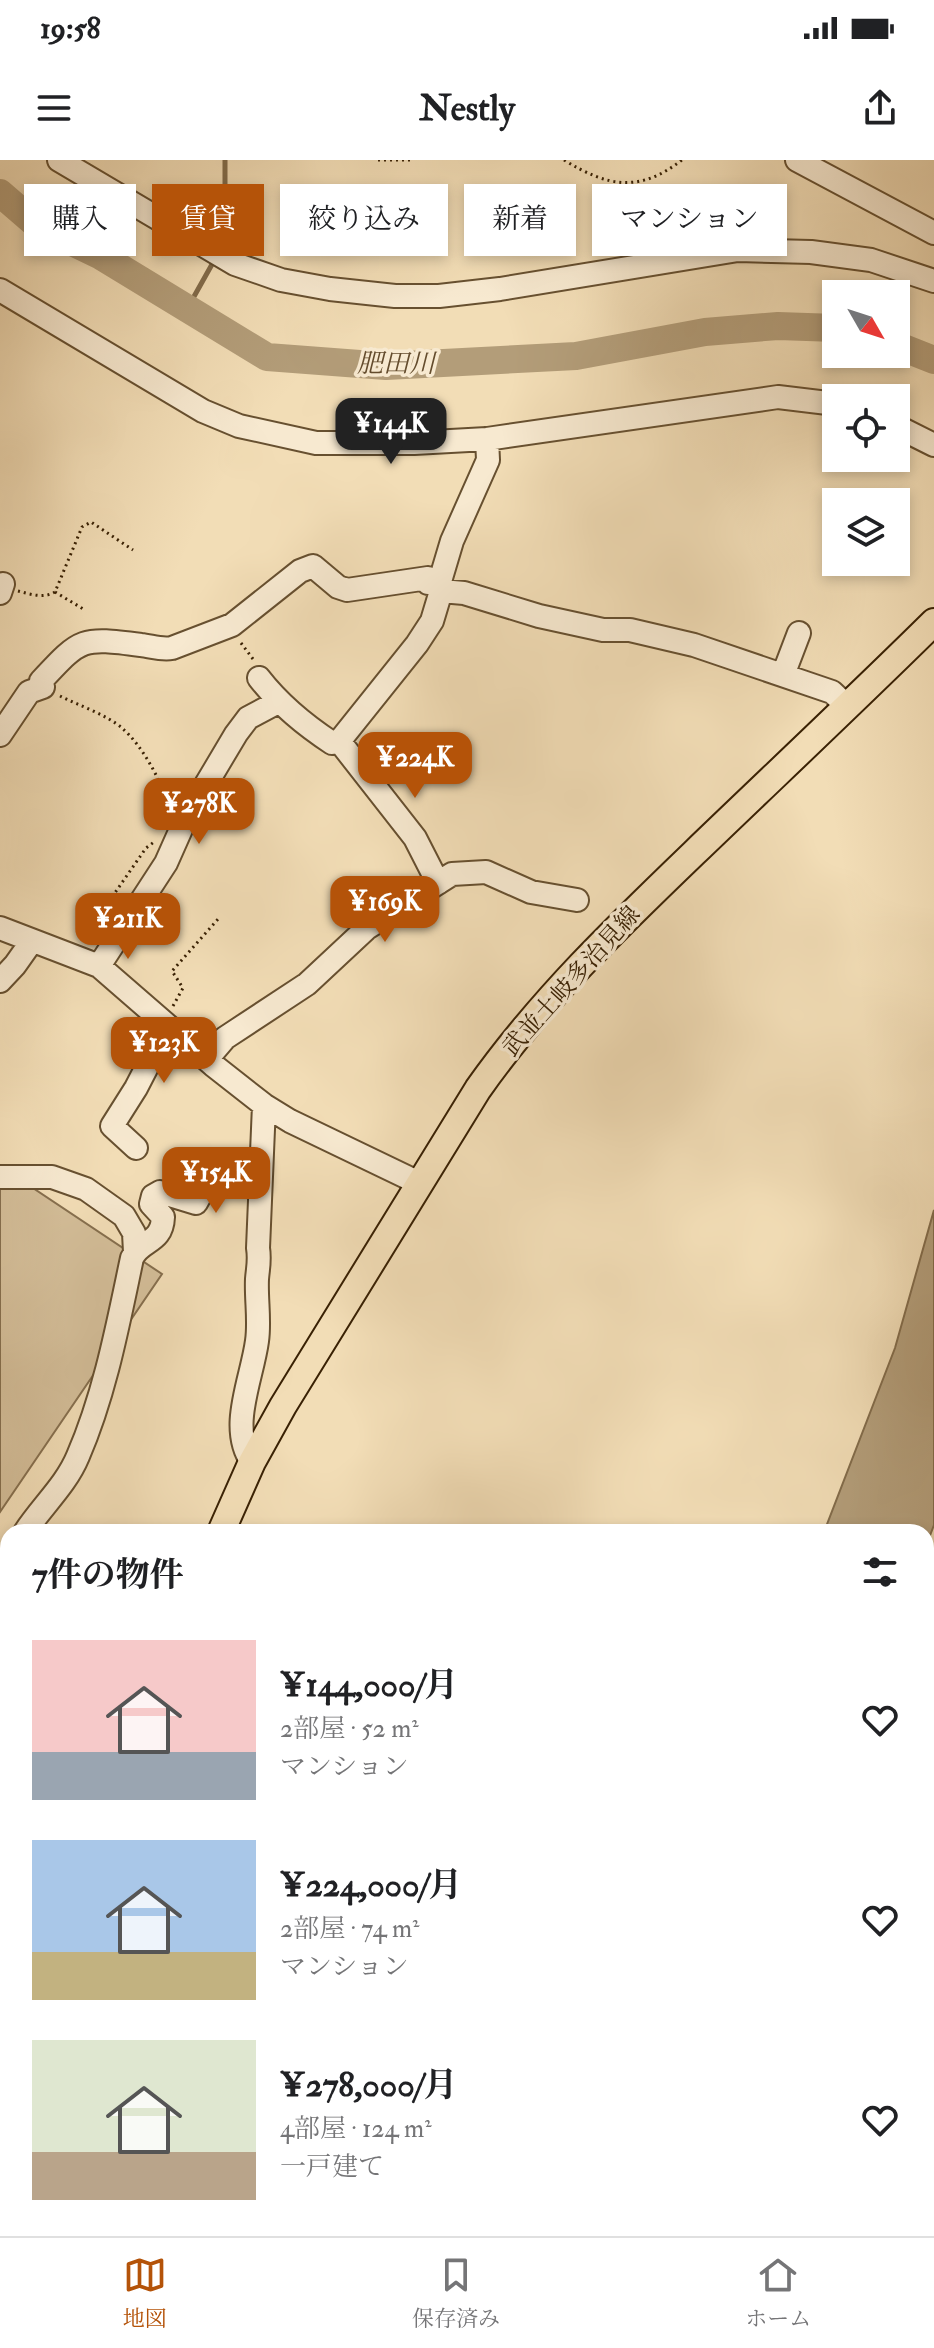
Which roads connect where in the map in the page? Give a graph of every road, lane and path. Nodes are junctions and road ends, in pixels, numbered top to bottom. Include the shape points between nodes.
1 (59, 160) edge
2 (378, 160) edge
3 (410, 160) edge
4 (564, 160) edge
5 (682, 160) edge
6 (797, 160) edge
7 (934, 233) edge
8 (934, 281) edge
9 (0, 290) edge
10 (822, 402) edge
11 (910, 433) edge
12 (487, 439) junction
13 (934, 445) edge
14 (133, 550) dead end
15 (2, 589) edge
16 (439, 589) junction
17 (55, 592) junction
18 (85, 610) dead end
19 (934, 622) edge
20 (232, 625) junction
21 (799, 633) dead end
22 (783, 675) junction
23 (259, 678) joint
24 (43, 687) junction
25 (278, 702) junction
26 (847, 706) junction
27 (0, 735) edge
28 (341, 739) junction
29 (177, 830) junction
30 (438, 883) junction
31 (577, 900) dead end
32 (219, 918) dead end
33 (102, 923) dead end
34 (0, 928) edge
35 (32, 941) junction
36 (99, 966) junction
37 (0, 981) edge
38 (175, 1032) junction
39 (207, 1059) junction
40 (264, 1105) junction
41 (136, 1148) dead end
42 (0, 1177) edge
43 (260, 1182) junction
44 (421, 1184) junction
45 (135, 1252) junction
46 (252, 1462) junction
47 (31, 1524) edge
48 (225, 1524) edge

1 - 8 street via 235,264 330,289 439,296 738,250 871,260
2 - 3 path
4 - 5 path via 619,183 644,182
6 - 7 street
9 - 12 street via 157,385 239,426 316,443
10 - 12 street via 778,397
11 - 13 street
12 - 16 street via 488,460 452,541
14 - 17 path via 91,522 82,527
15 - 17 path via 36,595
16 - 20 street via 428,578 347,590 313,566
16 - 22 street via 551,619 694,645
16 - 28 street via 432,621 417,644
17 - 18 path
19 - 26 main road, 武並土岐多治見線
20 - 23 path via 262,674
20 - 24 street via 164,649 87,641 67,653 41,681
21 - 22 street
22 - 26 street via 832,692
23 - 25 street
24 - 27 street via 29,692
24 - 29 path via 122,727 165,793
25 - 28 street via 332,743
25 - 29 street via 248,718
26 - 44 main road, 武並土岐多治見線 via 540,1008 478,1089
28 - 30 street via 415,838
29 - 33 path via 146,848 103,910
29 - 36 street via 166,863
30 - 31 street via 452,874 486,872 531,892
30 - 39 street via 367,928 307,984 225,1038
32 - 38 path via 172,971 183,988 173,1007 189,1023
34 - 35 street
35 - 36 street
35 - 37 street
36 - 38 street
38 - 39 street
38 - 41 street via 112,1126
39 - 40 street
40 - 43 street
40 - 44 street
42 - 45 street via 52,1177 86,1189 124,1216 134,1233
43 - 45 street via 225,1164 215,1169 196,1203 156,1193 151,1204 163,1217 159,1236
43 - 46 street via 258,1339 243,1412 243,1450
44 - 46 main road, 武並土岐多治見線
45 - 47 street via 78,1457
46 - 48 main road, 武並土岐多治見線

